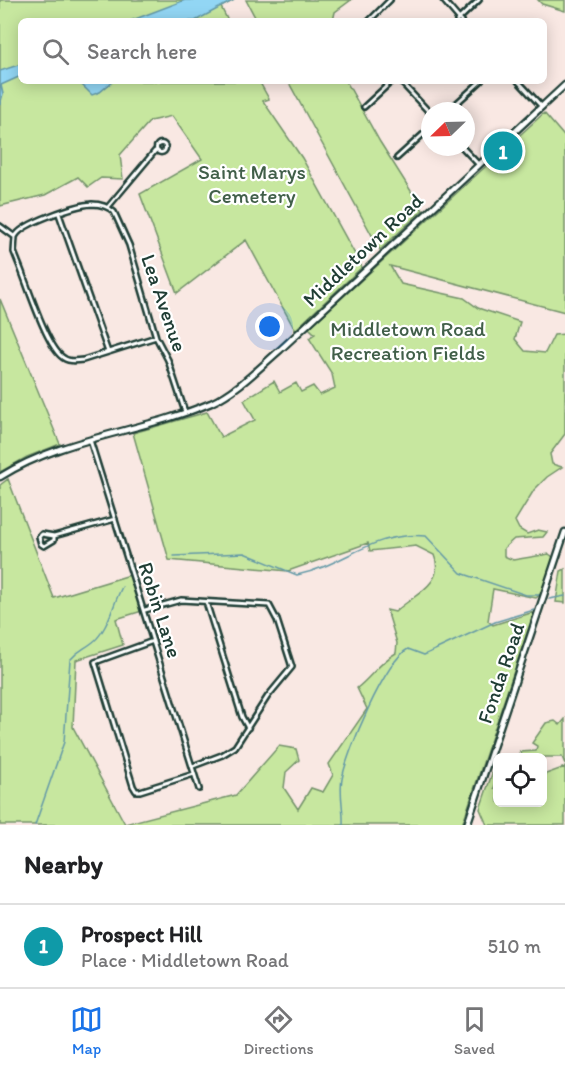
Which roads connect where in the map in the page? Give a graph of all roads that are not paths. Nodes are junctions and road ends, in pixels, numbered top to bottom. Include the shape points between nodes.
1 (390, 0) edge
2 (442, 0) edge
3 (479, 0) edge
4 (372, 18) edge
5 (457, 18) edge
6 (461, 18) edge
7 (389, 84) edge
8 (403, 84) edge
9 (478, 84) edge
10 (521, 84) edge
11 (565, 85) edge
12 (458, 102) edge
13 (421, 103) edge
14 (364, 107) dead end
15 (542, 107) junction
16 (421, 136) edge
17 (155, 151) dead end
18 (470, 156) edge
19 (397, 158) dead end
20 (479, 165) junction
21 (108, 207) junction
22 (59, 214) junction
23 (0, 226) edge
24 (15, 237) junction
25 (156, 337) junction
26 (108, 352) junction
27 (185, 412) junction
28 (90, 440) junction
29 (0, 477) edge
30 (115, 519) junction
31 (565, 532) edge
32 (54, 536) junction
33 (206, 602) junction
34 (145, 610) junction
35 (153, 641) junction
36 (248, 728) junction
37 (192, 766) junction
38 (195, 774) junction
39 (199, 789) dead end
40 (467, 825) edge

1 - 4 street
2 - 5 street
3 - 6 street
7 - 14 street
8 - 13 street
9 - 12 street
10 - 15 street
11 - 15 street, Middletown Road
15 - 20 street, Middletown Road
16 - 19 street
17 - 21 street
18 - 20 street
20 - 27 street, Middletown Road via 251,376 221,398
21 - 22 street via 83,206
21 - 25 street, Lea Avenue via 123,227
22 - 24 street via 24,225
22 - 26 street
23 - 24 street
24 - 26 street via 14,252 52,344 62,357 83,360
25 - 26 street
25 - 27 street, Lea Avenue
27 - 28 street, Middletown Road
28 - 29 street, Middletown Road via 26,463
28 - 30 street, Robin Lane
30 - 32 street
30 - 34 street, Robin Lane
31 - 40 street, Fonda Road
32 - 32 street via 44,546 39,542 42,534
33 - 34 street via 174,601
33 - 36 street
33 - 36 street via 268,605 277,620 292,667
34 - 35 street, Robin Lane
35 - 37 street, Robin Lane
35 - 38 street via 95,662 133,786 140,791
36 - 37 street via 235,747
37 - 38 street, Robin Lane
38 - 39 street, Robin Lane

